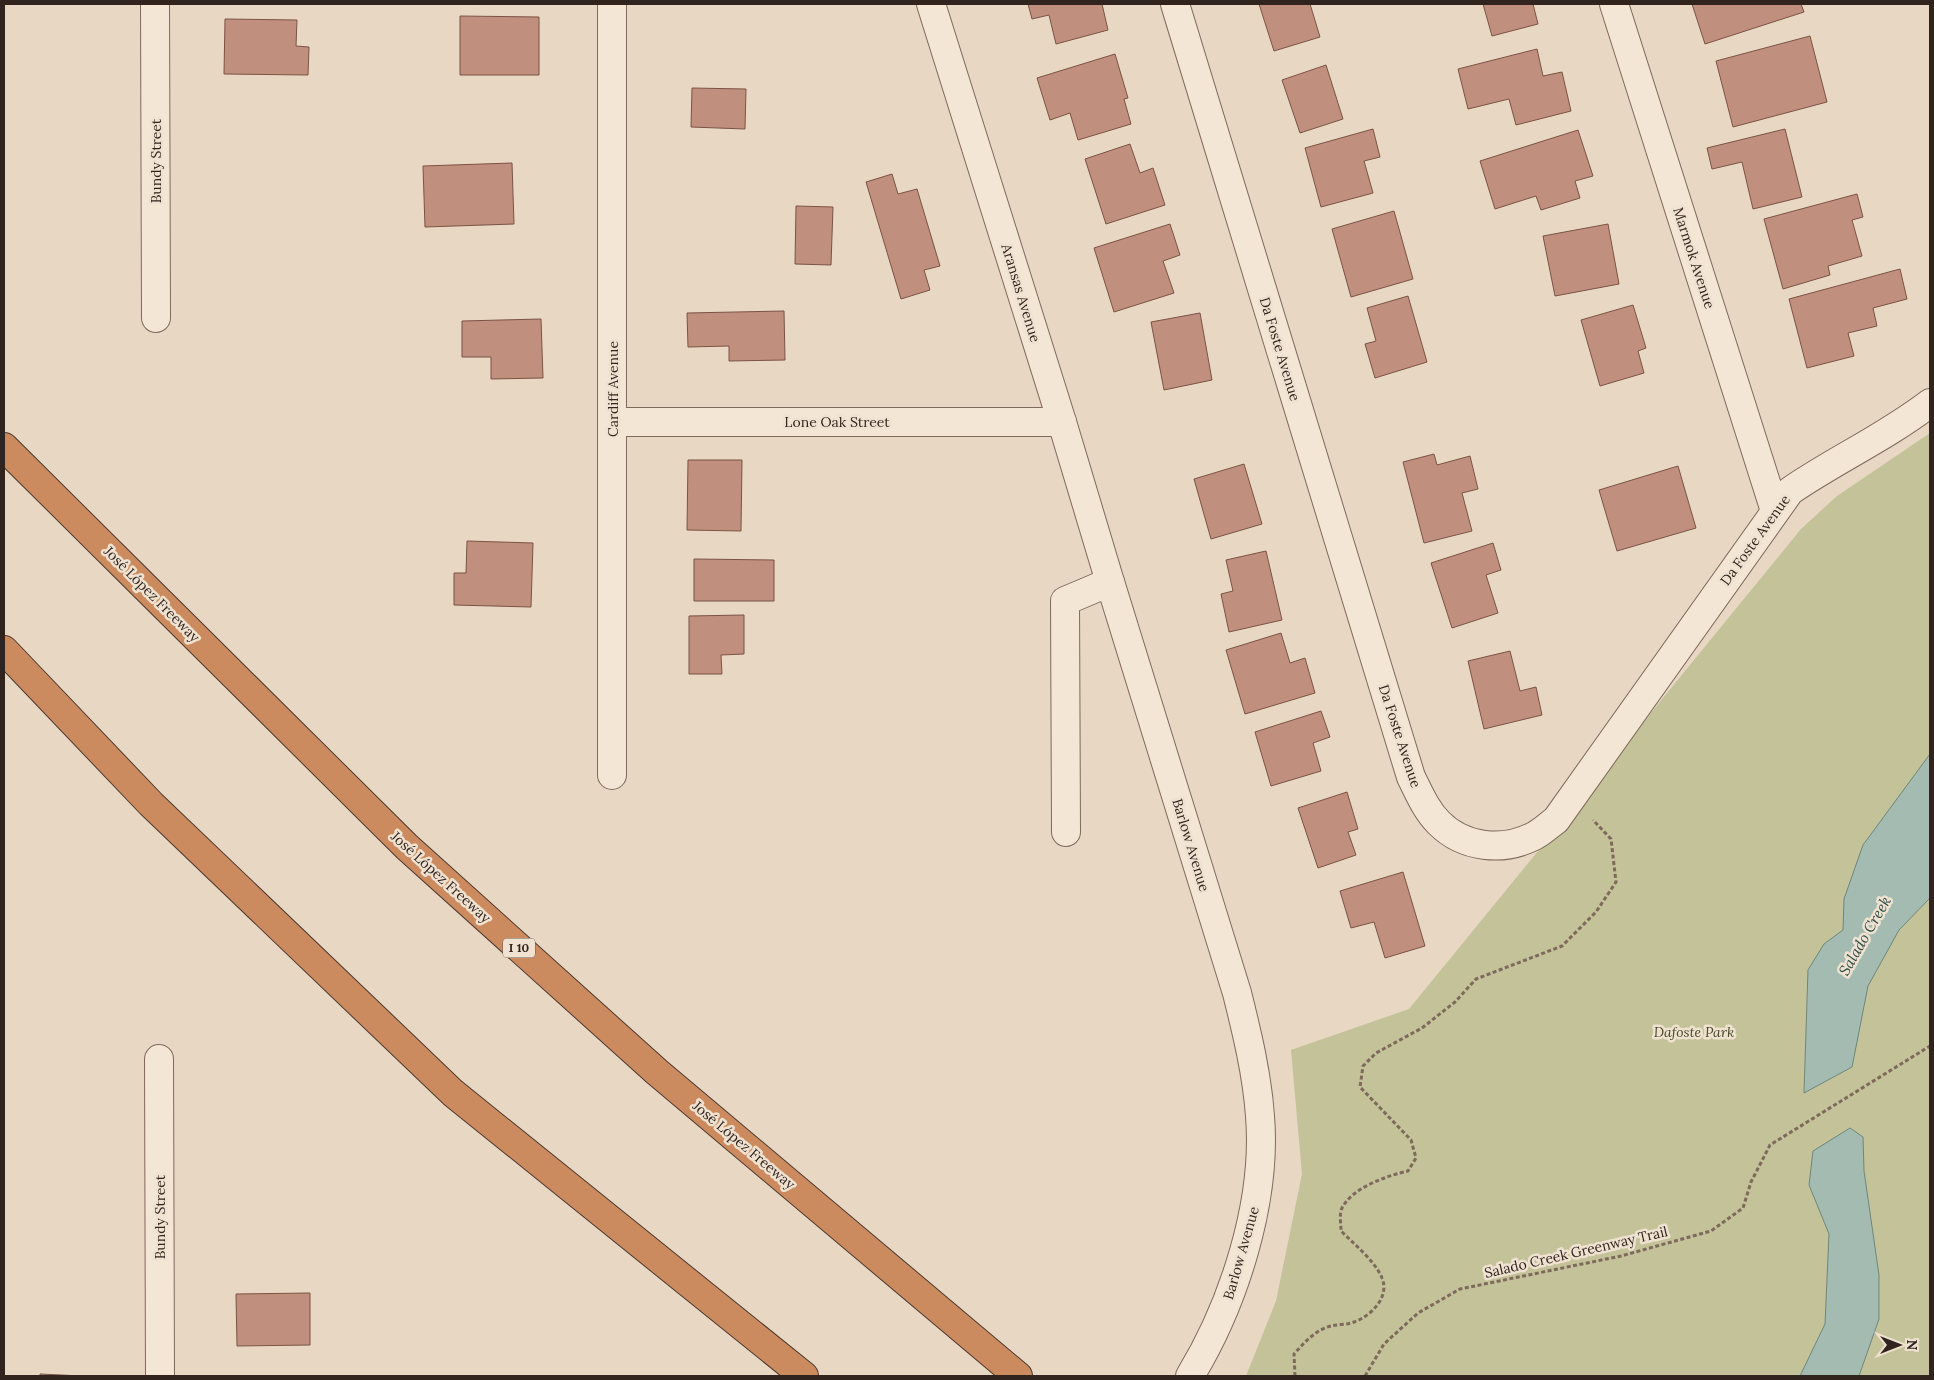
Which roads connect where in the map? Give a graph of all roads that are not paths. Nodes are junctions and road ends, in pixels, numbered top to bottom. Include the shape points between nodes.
1 (156, 4) edge
2 (612, 4) edge
3 (931, 4) edge
4 (1174, 4) edge
5 (1614, 4) edge
6 (156, 318) dead end
7 (1930, 403) edge
8 (613, 422) junction
9 (1062, 422) junction
10 (4, 427) edge
11 (4, 447) edge
12 (47, 490) junction
13 (1775, 511) junction
14 (1110, 582) junction
15 (4, 650) edge
16 (4, 675) edge
17 (612, 775) dead end
18 (152, 804) junction
19 (1066, 832) dead end
20 (159, 1059) dead end
21 (160, 1376) edge
22 (804, 1376) edge
23 (1018, 1376) edge
24 (1190, 1376) edge

1 - 6 street, Bundy Street
2 - 8 street, Cardiff Avenue
3 - 9 street, Aransas Avenue
4 - 13 street, Da Foste Avenue via 1411,777 1424,803 1455,837 1476,844 1511,844 1535,836 1556,820
5 - 13 street, Marmok Avenue
7 - 13 street, Da Foste Avenue via 1905,423 1790,491
8 - 9 street, Lone Oak Street
8 - 17 street, Cardiff Avenue
9 - 14 street, Aransas Avenue
10 - 12 highway
11 - 12 highway, José López Freeway / I 10
12 - 23 highway, José López Freeway / I 10 via 407,847 657,1072
14 - 19 street via 1065,602
14 - 24 street, Barlow Avenue via 1236,993 1248,1036 1260,1116 1261,1158 1249,1234 1222,1317
15 - 18 highway
16 - 18 highway
18 - 22 highway via 453,1093
20 - 21 street, Bundy Street

